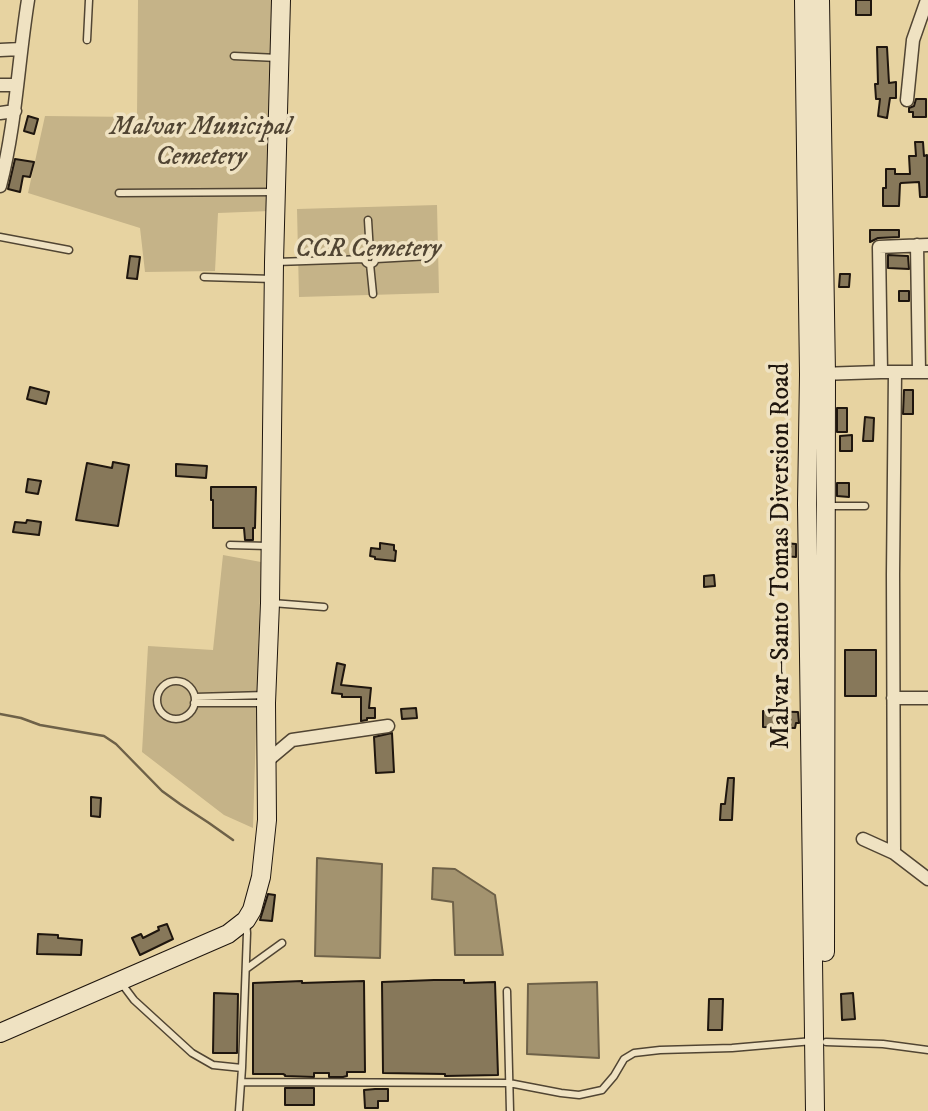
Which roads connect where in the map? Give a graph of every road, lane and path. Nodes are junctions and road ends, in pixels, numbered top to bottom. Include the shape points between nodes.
1 (28, 0) edge
2 (89, 0) edge
3 (281, 0) edge
4 (804, 0) edge
5 (820, 0) edge
6 (927, 0) edge
7 (87, 40) dead end
8 (21, 49) junction
9 (0, 50) edge
10 (234, 57) dead end
11 (279, 58) junction
12 (0, 85) edge
13 (16, 85) junction
14 (907, 100) dead end
15 (15, 111) junction
16 (0, 113) edge
17 (0, 186) edge
18 (119, 192) dead end
19 (276, 192) junction
20 (368, 220) dead end
21 (0, 237) edge
22 (922, 245) edge
23 (69, 250) dead end
24 (430, 256) dead end
25 (370, 259) junction
26 (274, 271) junction
27 (204, 277) dead end
28 (373, 294) dead end
29 (881, 372) junction
30 (895, 372) junction
31 (923, 372) edge
32 (818, 374) junction
33 (826, 506) junction
34 (865, 506) dead end
35 (230, 545) dead end
36 (270, 546) junction
37 (270, 603) junction
38 (324, 607) dead end
39 (893, 698) junction
40 (928, 698) edge
41 (266, 699) junction
42 (195, 700) junction
43 (388, 726) dead end
44 (267, 761) junction
45 (863, 838) dead end
46 (894, 853) junction
47 (928, 879) edge
48 (246, 920) junction
49 (282, 943) dead end
50 (246, 969) junction
51 (118, 980) junction
52 (508, 991) dead end
53 (0, 1033) edge
54 (820, 1041) junction
55 (928, 1050) edge
56 (242, 1068) junction
57 (241, 1082) junction
58 (509, 1083) junction
59 (239, 1111) edge
60 (510, 1111) edge
61 (815, 1111) edge
62 (827, 1111) edge

1 - 8 street
2 - 7 lane
3 - 11 street
4 - 32 street, Malvar–Santo Tomas Diversion Road
5 - 32 street, Malvar–Santo Tomas Diversion Road
6 - 14 street via 913,40
8 - 9 street
8 - 13 street
10 - 11 lane
11 - 19 street
12 - 13 street
13 - 15 street
15 - 16 street
15 - 17 street
18 - 19 lane
19 - 26 street
20 - 25 lane
21 - 23 lane
22 - 29 street via 879,247
22 - 31 street
24 - 25 lane
25 - 26 lane
25 - 28 lane
26 - 27 lane
26 - 36 street
29 - 30 street
29 - 32 street
30 - 31 street
30 - 39 street
32 - 33 street, Malvar–Santo Tomas Diversion Road
32 - 54 street, Malvar–Santo Tomas Diversion Road via 807,504
33 - 34 lane
33 - 54 street, Malvar–Santo Tomas Diversion Road
35 - 36 lane
36 - 37 street
37 - 38 lane
37 - 41 street
39 - 40 street
39 - 46 street
41 - 42 lane
41 - 44 street
42 - 42 lane via 190,687 177,681 164,686 157,698 161,712 173,719 187,715
43 - 44 street via 292,740
44 - 48 street via 261,877
45 - 46 street
46 - 47 street
48 - 50 lane
48 - 51 street via 228,934
49 - 50 lane
50 - 56 lane
51 - 53 street
51 - 56 lane via 192,1054 213,1065
52 - 58 lane
54 - 55 lane
54 - 58 lane via 634,1053 624,1059 603,1090 579,1095
54 - 61 street, Malvar–Santo Tomas Diversion Road
54 - 62 street, Malvar–Santo Tomas Diversion Road
56 - 57 lane
57 - 58 lane
57 - 59 lane
58 - 60 lane

